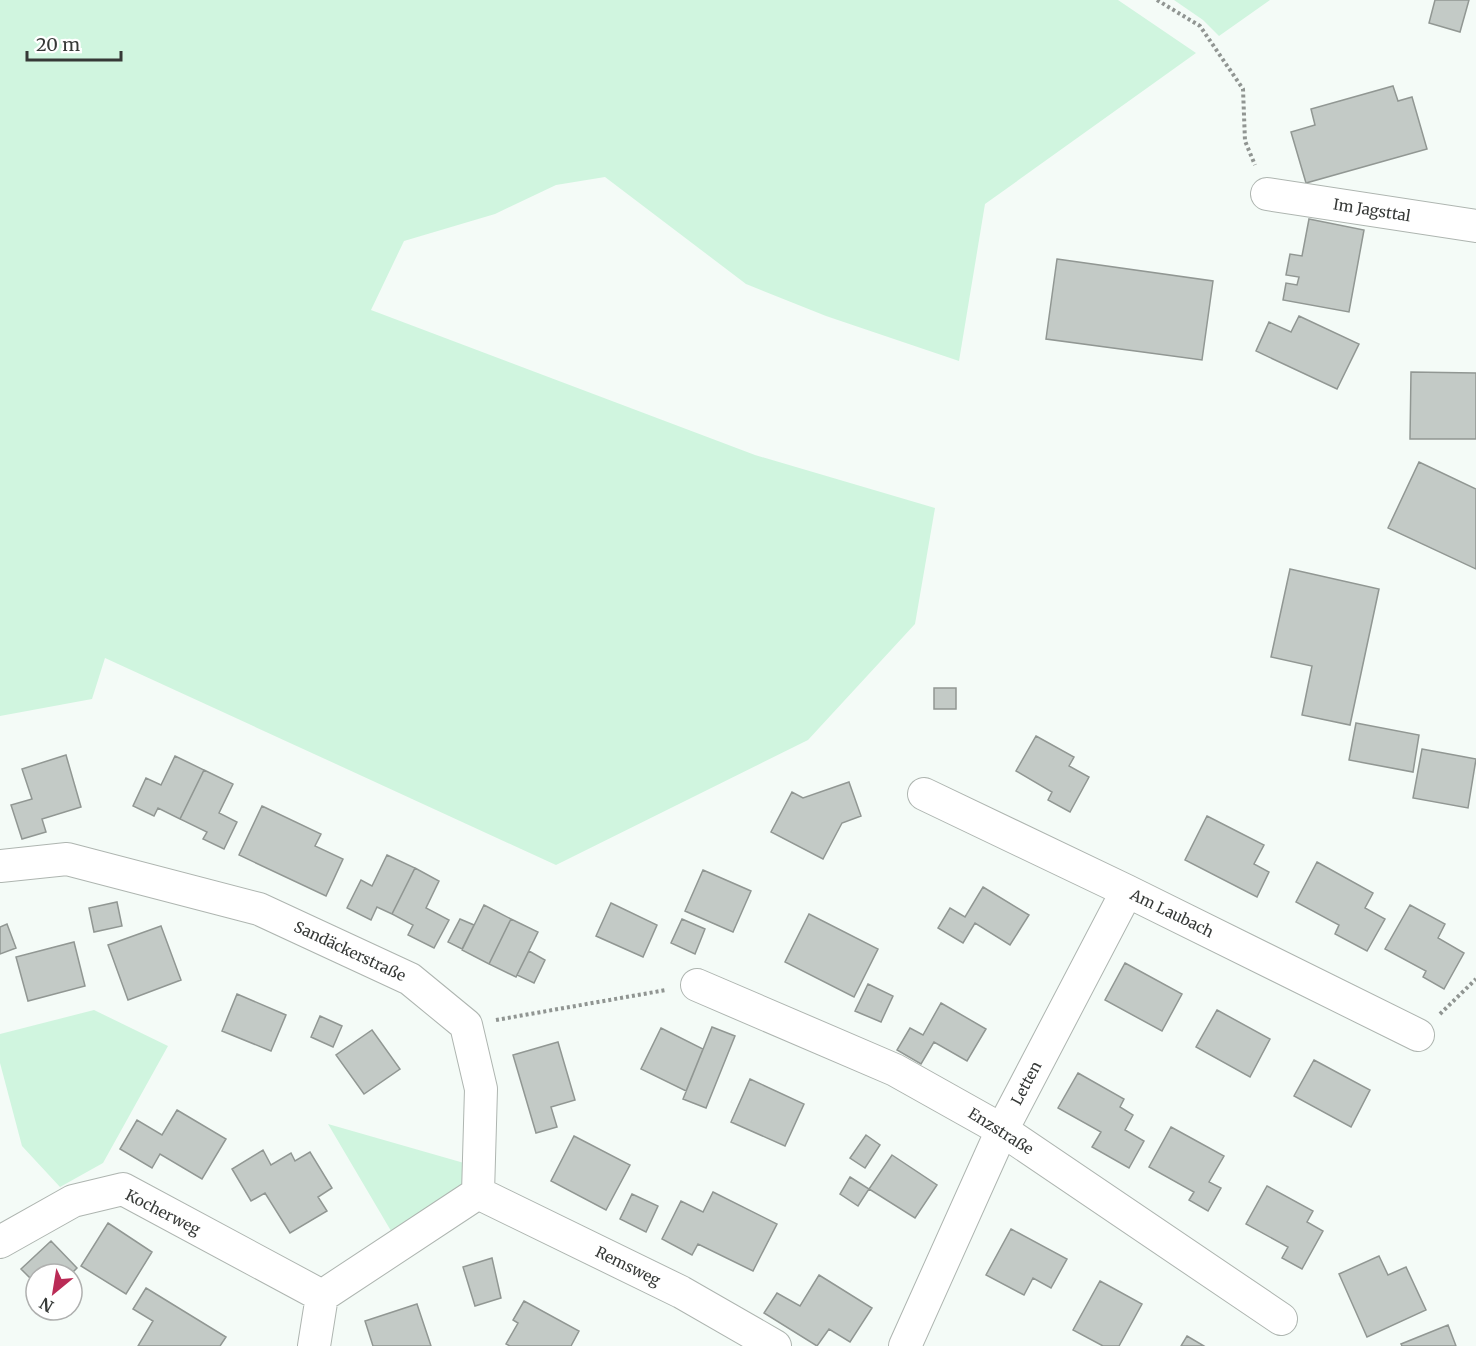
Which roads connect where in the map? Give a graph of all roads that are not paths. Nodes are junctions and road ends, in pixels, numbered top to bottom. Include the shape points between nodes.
1 (1267, 194) road end
2 (1476, 226) edge
3 (924, 794) dead end
4 (0, 866) edge
5 (1127, 891) junction
6 (697, 985) road end
7 (1418, 1035) road end
8 (1002, 1130) junction
9 (478, 1193) junction
10 (0, 1242) edge
11 (322, 1296) junction
12 (1281, 1319) dead end
13 (314, 1346) edge
14 (775, 1346) edge
15 (905, 1346) edge

1 - 2 street, Im Jagsttal
3 - 5 street, Am Laubach
4 - 9 street, Sandäckerstraße via 67,859 259,909 410,978 466,1025 482,1089
5 - 7 street, Am Laubach
5 - 8 street, Letten
6 - 8 street, Enzstraße via 895,1070
8 - 12 street, Enzstraße
8 - 15 street, Letten
9 - 11 street
9 - 14 street, Remsweg via 681,1292
10 - 11 street, Kocherweg via 74,1201 123,1189
11 - 13 street

